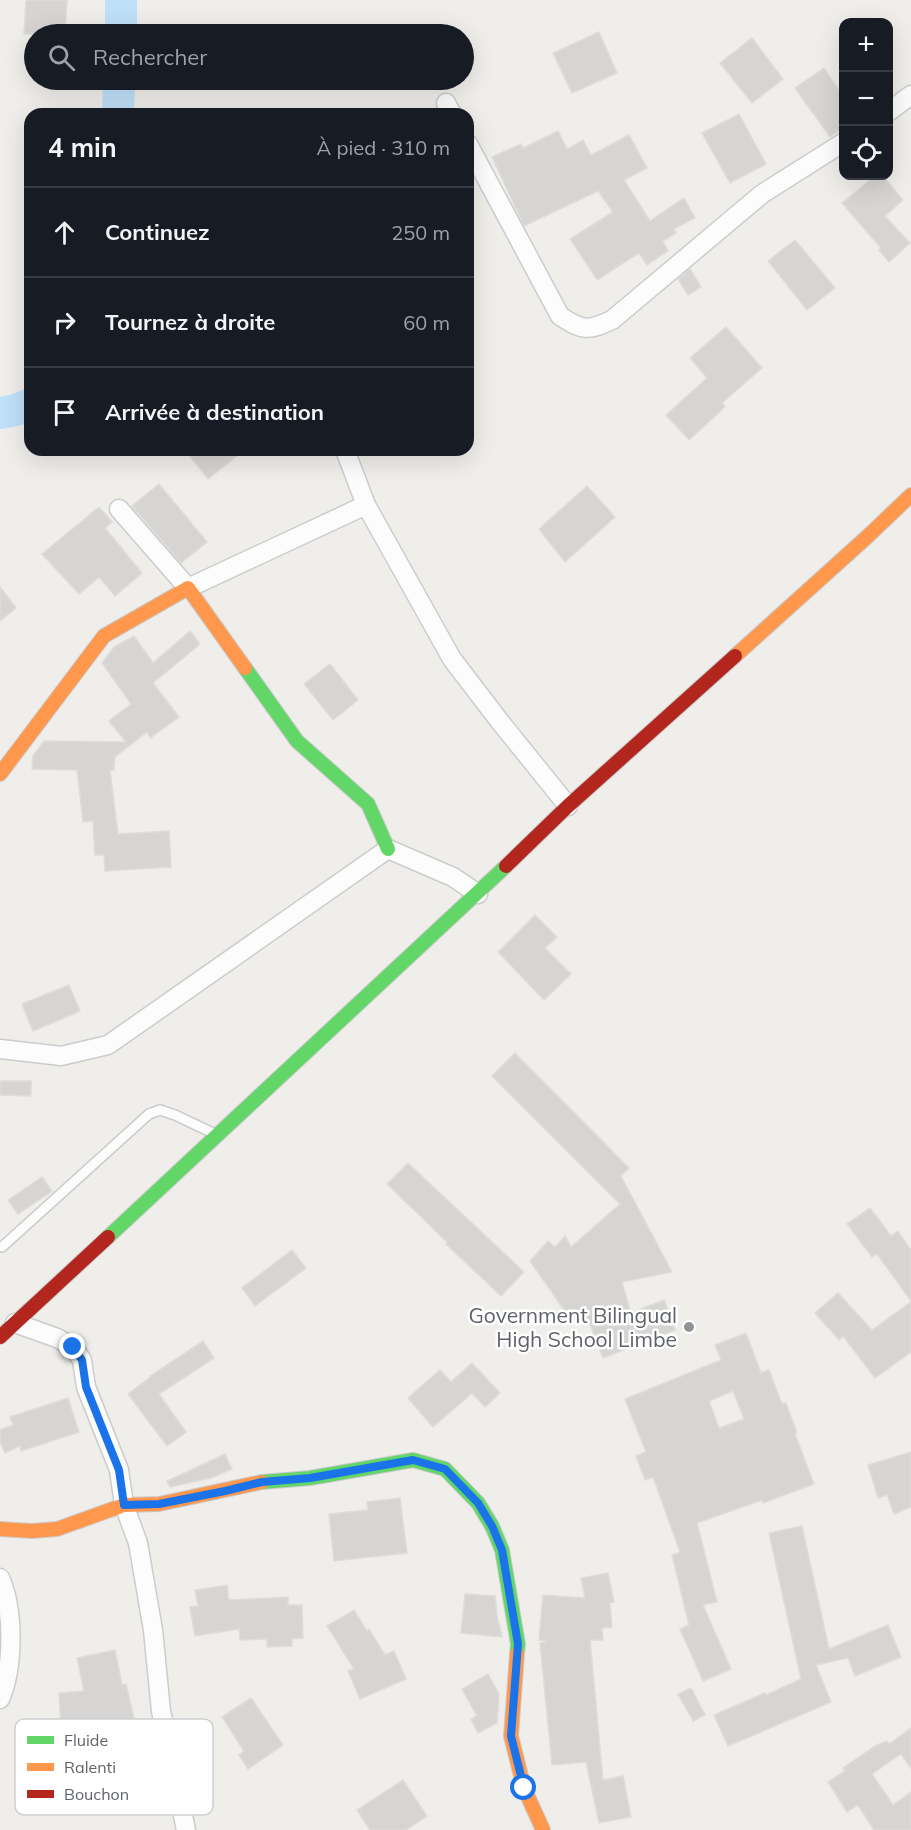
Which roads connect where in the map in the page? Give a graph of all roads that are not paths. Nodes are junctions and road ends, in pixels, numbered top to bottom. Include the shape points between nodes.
1 (911, 95) edge
2 (893, 108) edge
3 (839, 145) edge
4 (474, 155) edge
5 (347, 456) edge
6 (911, 495) edge
7 (366, 505) junction
8 (119, 509) dead end
9 (188, 588) junction
10 (0, 774) edge
11 (568, 806) junction
12 (388, 849) junction
13 (478, 894) junction
14 (0, 1049) edge
15 (217, 1135) junction
16 (2, 1247) dead end
17 (15, 1323) junction
18 (0, 1337) edge
19 (124, 1505) junction
20 (0, 1529) edge
21 (0, 1578) edge
22 (0, 1699) edge
23 (163, 1719) edge
24 (183, 1815) edge
25 (186, 1830) edge
26 (543, 1830) edge

1 - 2 street
3 - 4 street via 762,194 612,320 593,328 575,326 560,316
5 - 7 street
6 - 11 street
7 - 9 street
7 - 11 street via 452,659
8 - 9 street
9 - 10 street via 104,636
9 - 12 street via 297,741 368,804
11 - 13 street
12 - 13 street via 453,877
12 - 14 street via 108,1044 61,1056
13 - 15 street
15 - 16 lane via 160,1110 149,1114
15 - 17 street
17 - 18 street
17 - 19 street via 65,1342 82,1360 86,1387 119,1470
19 - 20 street via 57,1529
19 - 23 street via 138,1543
19 - 26 street via 159,1504 262,1482 413,1460 445,1469 478,1503 502,1550 518,1644 511,1736 524,1788
21 - 22 street via 9,1607 10,1649
24 - 25 street

